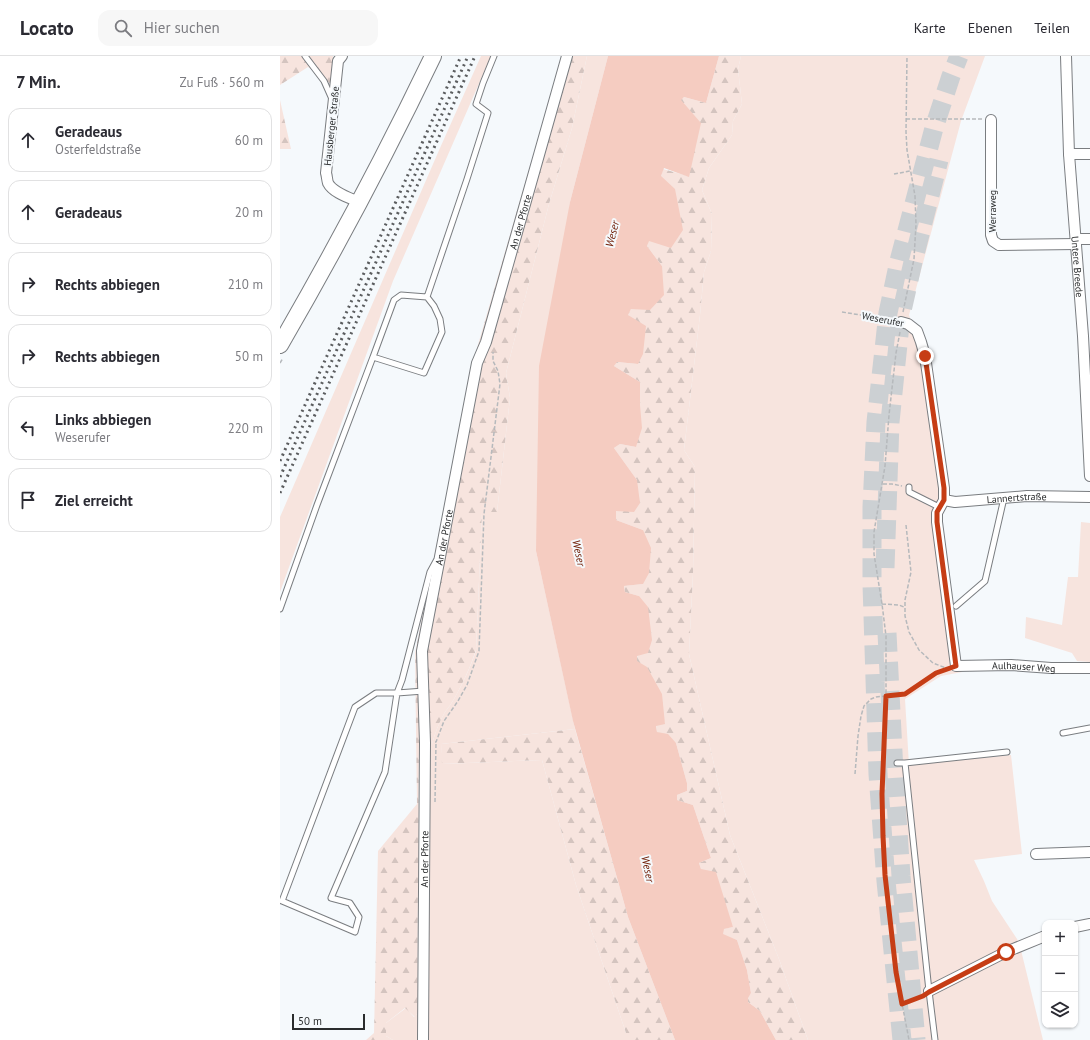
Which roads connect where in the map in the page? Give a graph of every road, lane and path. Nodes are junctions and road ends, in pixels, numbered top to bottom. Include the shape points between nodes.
1 (305, 56) edge
2 (342, 56) edge
3 (434, 56) edge
4 (494, 56) edge
5 (566, 56) edge
6 (907, 56) edge
7 (1066, 56) edge
8 (334, 102) junction
9 (906, 119) junction
10 (991, 120) joint
11 (1069, 154) junction
12 (1090, 154) edge
13 (910, 171) junction
14 (894, 174) dead end
15 (359, 202) junction
16 (1090, 239) edge
17 (1076, 241) junction
18 (426, 297) junction
19 (842, 312) dead end
20 (901, 322) junction
21 (486, 342) junction
22 (280, 345) edge
23 (373, 357) junction
24 (1090, 476) edge
25 (883, 484) junction
26 (909, 487) joint
27 (1090, 497) edge
28 (1004, 498) junction
29 (942, 503) junction
30 (906, 525) dead end
31 (440, 555) junction
32 (882, 604) junction
33 (956, 606) dead end
34 (280, 610) edge
35 (905, 611) junction
36 (956, 666) joint
37 (1090, 668) edge
38 (424, 691) junction
39 (397, 693) junction
40 (886, 696) junction
41 (1090, 728) edge
42 (1063, 733) dead end
43 (425, 743) junction
44 (1007, 752) dead end
45 (897, 763) dead end
46 (905, 763) junction
47 (855, 774) dead end
48 (1090, 852) edge
49 (1036, 854) dead end
50 (281, 901) edge
51 (1090, 924) edge
52 (1078, 926) edge
53 (1042, 937) edge
54 (929, 992) junction
55 (902, 1004) junction
56 (423, 1036) edge
57 (416, 1040) edge
58 (909, 1040) edge
59 (935, 1040) edge

1 - 8 lane via 324,81
2 - 8 street, Hausberger Straße via 338,61
3 - 15 main road
4 - 18 lane via 476,104 488,112
5 - 21 street, An der Pforte
6 - 9 path
7 - 11 street, Untere Breede
8 - 15 street, Hausberger Straße via 326,173 328,183 339,193
9 - 10 path
9 - 13 path
10 - 17 street, Werraweg via 993,242 999,245
11 - 12 street
11 - 17 street, Untere Breede
13 - 14 path
13 - 20 path via 915,196 915,248
15 - 22 main road
16 - 17 street
17 - 24 street, Untere Breede
18 - 23 lane via 401,295 394,300
18 - 23 lane via 440,319 442,332 424,373
19 - 20 path, Weserufer
20 - 25 path
20 - 29 street, Weserufer via 917,331 923,349 944,488
21 - 31 street, An der Pforte via 477,363
21 - 43 path via 494,344 493,361 500,384 484,514 479,651 467,685 444,721 436,742
23 - 34 lane
25 - 26 path
25 - 32 path via 874,532 874,554
26 - 29 lane via 909,492
27 - 28 street, Lannertstraße
28 - 29 street, Lannertstraße
28 - 33 lane via 985,581
29 - 36 street, Weserufer via 937,512 937,522
30 - 35 path via 911,572
31 - 38 street, An der Pforte via 422,651
31 - 39 lane via 430,572
32 - 35 path via 899,604
32 - 40 path via 886,636
35 - 40 path via 909,632 919,650 933,663 948,669 936,673 905,694
36 - 37 street, Aulhauser Weg
38 - 39 lane
38 - 43 street, An der Pforte
39 - 50 lane via 376,693 355,707
39 - 50 lane via 385,772 331,898 350,903 359,917 355,932
40 - 47 path via 876,697 864,706 858,736
40 - 55 path via 882,778 885,875
41 - 42 lane
43 - 56 street, An der Pforte
44 - 46 lane
45 - 46 lane
46 - 54 lane
48 - 49 street
51 - 52 street
53 - 54 street via 1006,952
54 - 55 path
54 - 59 lane
55 - 58 path
56 - 57 street, An der Pforte

